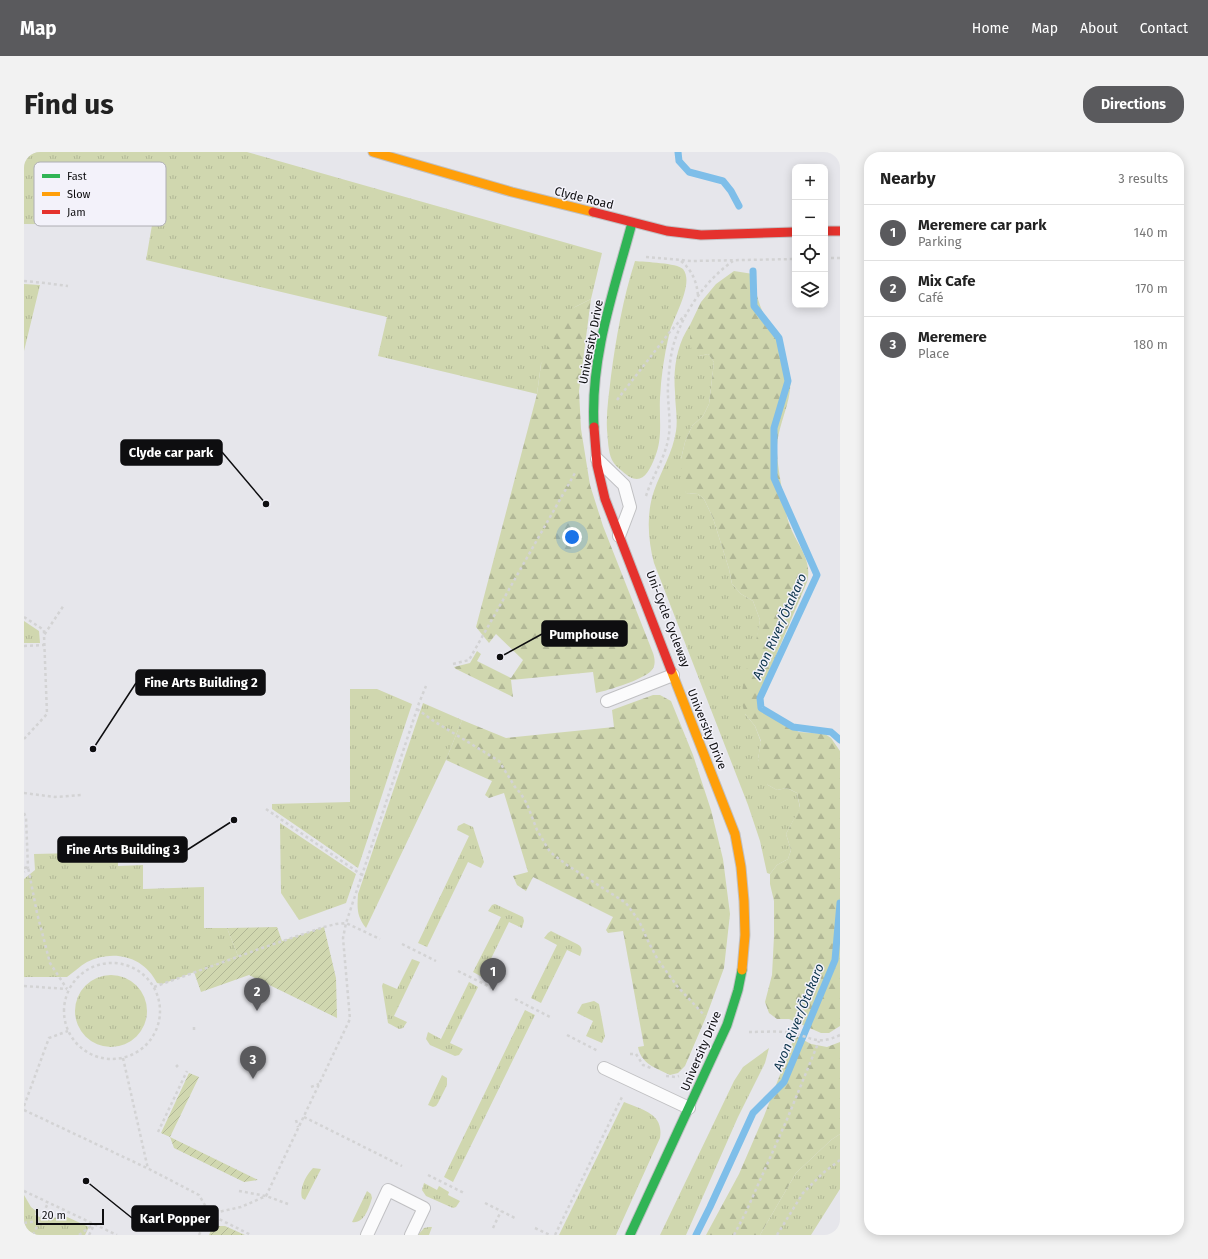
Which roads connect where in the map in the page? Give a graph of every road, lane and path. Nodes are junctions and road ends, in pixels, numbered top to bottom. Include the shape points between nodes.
1 (373, 152) edge
2 (632, 222) junction
3 (828, 231) edge
4 (840, 231) edge
5 (792, 232) edge
6 (624, 253) junction
7 (828, 258) edge
8 (840, 258) edge
9 (792, 259) edge
10 (681, 261) junction
11 (733, 261) junction
12 (24, 282) edge
13 (68, 286) dead end
14 (698, 297) junction
15 (687, 313) junction
16 (614, 403) dead end
17 (597, 459) junction
18 (577, 468) dead end
19 (645, 502) dead end
20 (619, 536) junction
21 (64, 605) dead end
22 (24, 617) edge
23 (44, 635) junction
24 (44, 645) junction
25 (24, 646) edge
26 (453, 664) dead end
27 (672, 675) junction
28 (426, 686) dead end
29 (607, 701) dead end
30 (417, 709) junction
31 (24, 739) edge
32 (24, 793) edge
33 (82, 796) dead end
34 (266, 809) dead end
35 (24, 813) edge
36 (28, 867) junction
37 (24, 868) edge
38 (24, 872) edge
39 (362, 875) junction
40 (346, 923) junction
41 (380, 939) dead end
42 (402, 944) dead end
43 (436, 961) dead end
44 (458, 971) dead end
45 (24, 986) edge
46 (154, 987) junction
47 (492, 988) dead end
48 (67, 989) junction
49 (515, 999) dead end
50 (550, 1017) dead end
51 (709, 1019) dead end
52 (744, 1030) dead end
53 (68, 1031) junction
54 (567, 1035) dead end
55 (840, 1035) edge
56 (819, 1041) junction
57 (598, 1051) dead end
58 (630, 1054) dead end
59 (123, 1058) junction
60 (604, 1068) dead end
61 (654, 1070) dead end
62 (187, 1071) dead end
63 (660, 1073) dead end
64 (684, 1073) dead end
65 (319, 1084) junction
66 (311, 1087) dead end
67 (627, 1099) dead end
68 (24, 1106) edge
69 (689, 1108) junction
70 (24, 1110) edge
71 (304, 1117) junction
72 (296, 1120) dead end
73 (298, 1128) junction
74 (158, 1132) dead end
75 (840, 1160) edge
76 (402, 1166) dead end
77 (148, 1169) junction
78 (428, 1175) dead end
79 (24, 1191) edge
80 (240, 1191) dead end
81 (464, 1194) dead end
82 (266, 1196) junction
83 (48, 1203) junction
84 (485, 1203) dead end
85 (288, 1204) dead end
86 (501, 1211) junction
87 (209, 1214) junction
88 (517, 1219) dead end
89 (40, 1221) junction
90 (24, 1222) edge
91 (94, 1224) junction
92 (493, 1228) dead end
93 (535, 1228) dead end
94 (33, 1235) edge
95 (79, 1235) edge
96 (89, 1235) edge
97 (117, 1235) edge
98 (199, 1235) edge
99 (251, 1235) edge
100 (367, 1235) edge
101 (411, 1235) edge
102 (550, 1235) edge
103 (555, 1235) edge
104 (630, 1235) edge
105 (734, 1235) edge
106 (777, 1235) edge

1 - 2 street, Clyde Road via 512,192
2 - 5 street, Clyde Road via 667,231 701,235
2 - 6 street, University Drive
3 - 4 street
6 - 10 path
6 - 17 street, University Drive via 603,329 595,372 593,406
7 - 8 path
9 - 11 path
10 - 11 path
10 - 14 path via 693,276
11 - 14 path via 718,273
12 - 13 path
14 - 15 path
15 - 16 path
15 - 19 path via 674,344 670,365 668,440
17 - 20 street, University Drive via 601,484
17 - 20 lane via 625,488 630,507
18 - 26 path via 469,660
20 - 27 street, University Drive
21 - 23 path
22 - 23 path via 44,630
23 - 24 path
24 - 25 path
24 - 31 path via 47,714
27 - 29 lane
27 - 69 street, University Drive via 734,834 740,862 745,915 742,970 737,993 727,1025
28 - 30 path
30 - 39 path
30 - 51 path via 499,761 527,804 537,830 550,852 626,903 672,980
32 - 33 path via 55,797
34 - 39 path
35 - 36 path
36 - 37 path
36 - 38 path
36 - 48 path via 50,963
39 - 40 path
40 - 41 path
40 - 46 path via 324,927
40 - 65 path via 343,938 350,1018
42 - 43 path
44 - 47 path
45 - 48 path
46 - 48 path via 148,978 135,968 120,963 104,963 88,968 75,978
46 - 59 path via 160,1009 158,1025 151,1040 138,1052
48 - 53 path via 64,1018
49 - 50 path
52 - 56 path via 787,1032
53 - 59 path via 77,1045 90,1055 106,1059
53 - 68 path via 49,1038
54 - 57 path
55 - 56 path
56 - 105 path via 788,1117
58 - 61 path via 636,1054 643,1065
59 - 77 path
60 - 69 lane
62 - 74 path
63 - 64 path via 676,1077
65 - 66 path
65 - 71 path
67 - 103 path via 622,1097
69 - 104 street, University Drive
70 - 77 path
71 - 73 path
71 - 76 path
72 - 73 path
73 - 82 path
75 - 106 path via 804,1193
77 - 87 path via 199,1195
78 - 81 path
79 - 83 path
80 - 82 path
82 - 85 path
82 - 87 path via 241,1207
83 - 89 path
83 - 91 path
84 - 86 path
86 - 88 path
86 - 92 path
87 - 98 path
87 - 99 path
89 - 90 path
89 - 94 path
91 - 95 path
91 - 96 path
91 - 97 path
93 - 102 path
100 - 101 lane via 388,1190 424,1208

